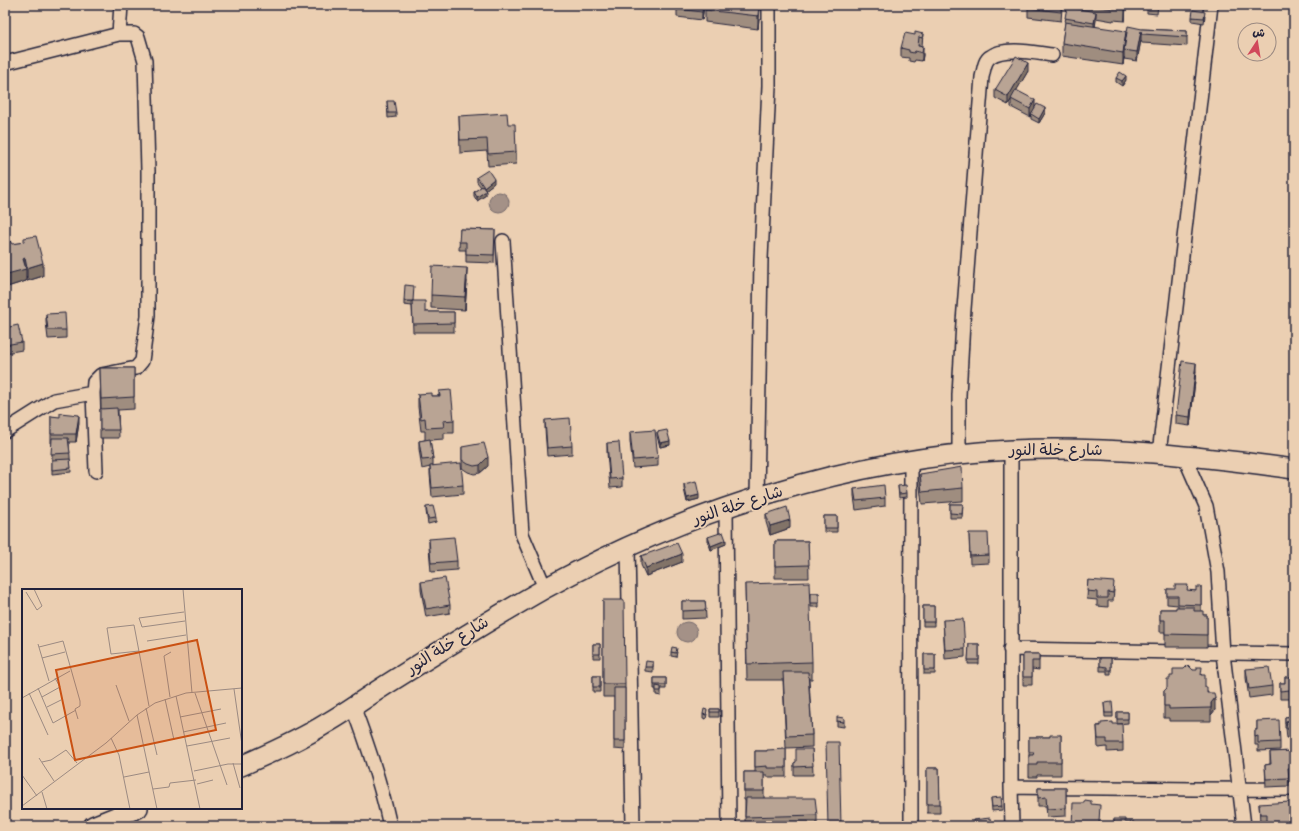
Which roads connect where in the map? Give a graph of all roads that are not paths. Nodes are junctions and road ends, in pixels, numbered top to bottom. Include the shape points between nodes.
1 (121, 5) edge
2 (769, 5) edge
3 (1211, 5) edge
4 (119, 34) junction
5 (1052, 55) dead end
6 (5, 63) edge
7 (503, 241) dead end
8 (93, 393) junction
9 (5, 431) edge
10 (1011, 450) junction
11 (1159, 454) junction
12 (958, 455) junction
13 (1184, 456) junction
14 (911, 461) junction
15 (1294, 469) edge
16 (96, 470) dead end
17 (757, 498) junction
18 (726, 509) junction
19 (628, 547) junction
20 (545, 588) junction
21 (1010, 649) junction
22 (1224, 654) junction
23 (1294, 654) edge
24 (353, 706) junction
25 (242, 766) edge
26 (1011, 787) junction
27 (1294, 789) edge
28 (1240, 790) junction
29 (135, 809) edge
30 (92, 826) edge
31 (390, 826) edge
32 (633, 826) edge
33 (729, 826) edge
34 (911, 826) edge
35 (1012, 826) edge
36 (1244, 826) edge

1 - 4 street
2 - 17 street
3 - 11 street
4 - 6 street
4 - 8 street via 134,34 138,37 145,61 148,316 142,361 136,368 101,375 94,382
5 - 12 street via 1020,51 1000,53 990,57 985,64 980,94 963,322
7 - 20 street via 522,534
8 - 9 street via 54,400
8 - 16 street
10 - 11 street, شارع خلة النور
10 - 12 street, شارع خلة النور
10 - 21 street
11 - 13 street, شارع خلة النور
12 - 14 street, شارع خلة النور
13 - 15 street, شارع خلة النور
13 - 22 street via 1210,521 1218,572
14 - 17 street, شارع خلة النور via 814,481
14 - 34 street
17 - 18 street, شارع خلة النور
18 - 19 street, شارع خلة النور
18 - 33 street
19 - 20 street, شارع خلة النور
19 - 32 street
20 - 24 street, شارع خلة النور
21 - 22 street
21 - 26 street
22 - 23 street
22 - 28 street
24 - 25 street, شارع خلة النور via 328,723
24 - 31 street via 369,750
26 - 28 street
26 - 35 street
27 - 28 street
28 - 36 street
29 - 30 street

